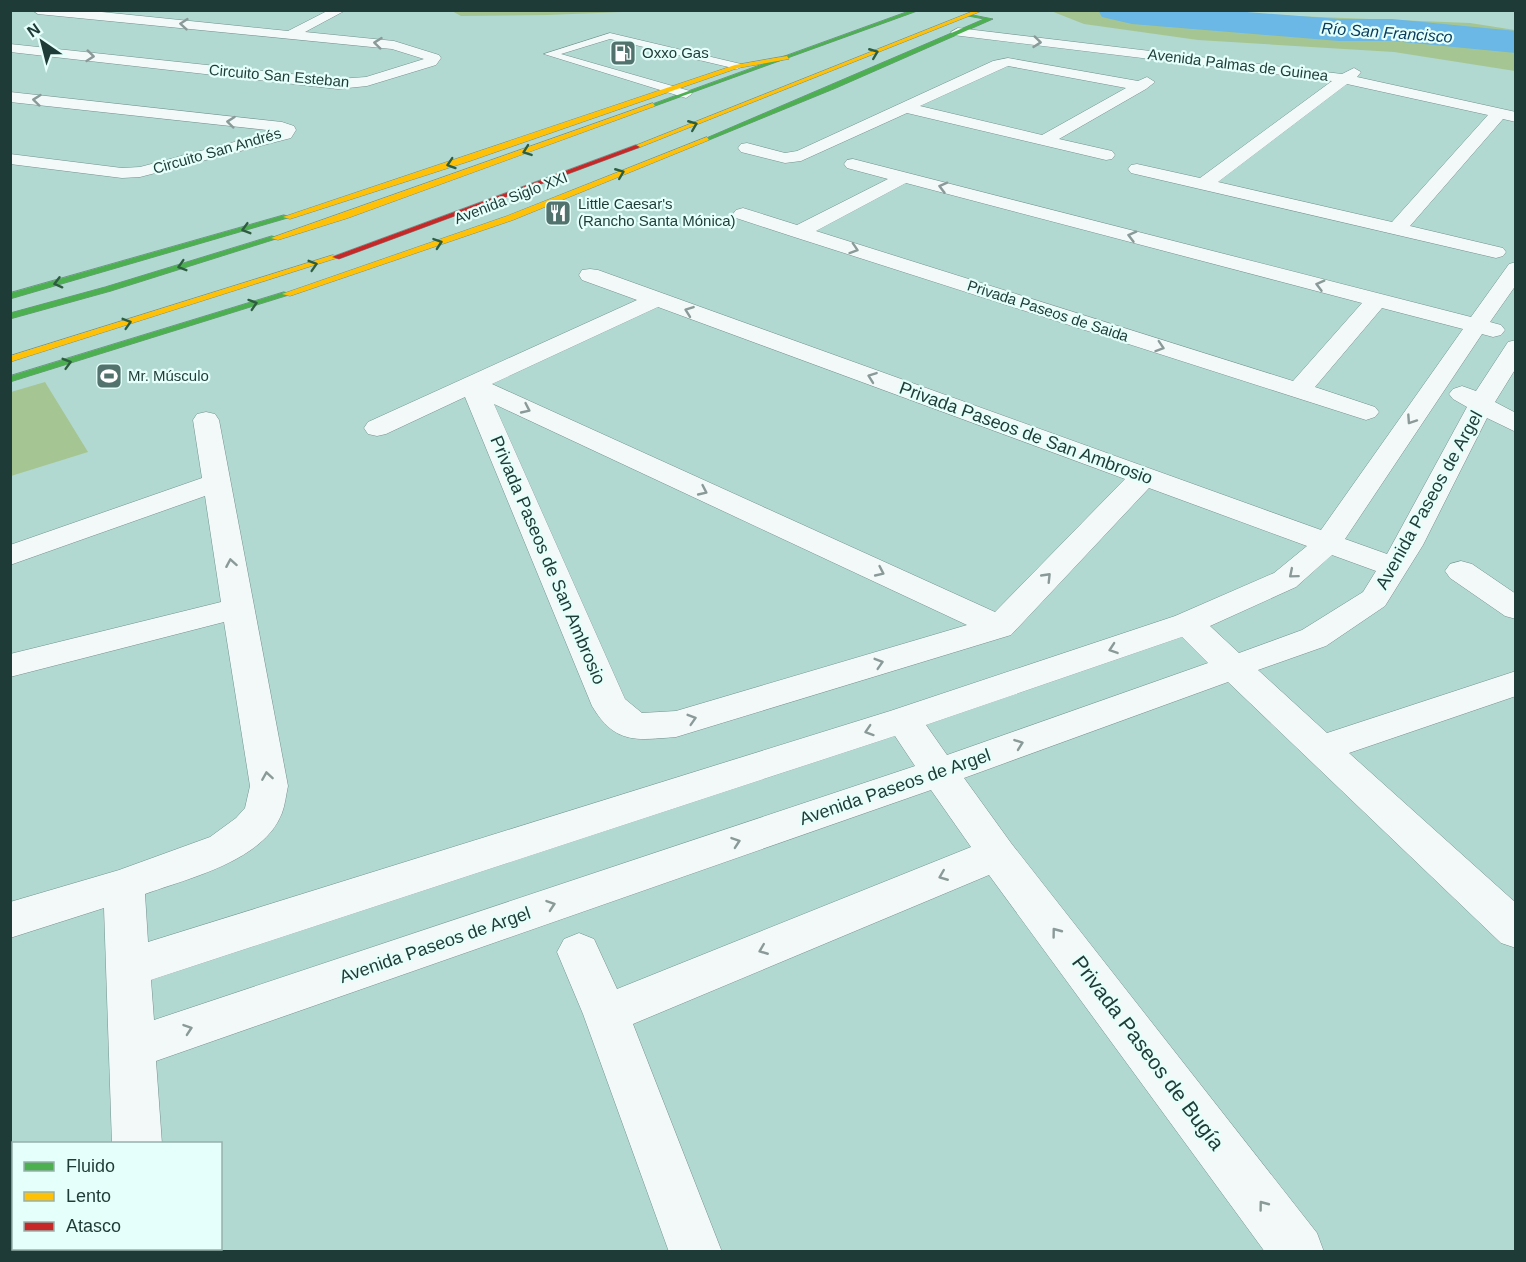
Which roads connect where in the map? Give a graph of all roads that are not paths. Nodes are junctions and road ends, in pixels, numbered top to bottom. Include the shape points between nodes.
1 (38, 10) edge
2 (340, 10) edge
3 (918, 10) edge
4 (986, 16) edge
5 (958, 32) junction
6 (292, 34) junction
7 (1014, 39) junction
8 (10, 48) edge
9 (672, 50) junction
10 (1195, 54) junction
11 (651, 57) dead end
12 (787, 58) junction
13 (629, 64) dead end
14 (737, 66) junction
15 (608, 71) junction
16 (1350, 75) junction
17 (1141, 86) junction
18 (669, 89) junction
19 (686, 94) junction
20 (10, 97) edge
21 (906, 108) junction
22 (1510, 112) edge
23 (660, 138) junction
24 (1043, 141) junction
25 (687, 146) junction
26 (747, 148) dead end
27 (1106, 155) dead end
28 (10, 159) edge
29 (853, 164) dead end
30 (1137, 169) dead end
31 (905, 177) junction
32 (1203, 185) junction
33 (323, 206) junction
34 (743, 214) dead end
35 (345, 216) junction
36 (1396, 230) junction
37 (798, 232) junction
38 (1506, 260) edge
39 (91, 275) junction
40 (590, 275) dead end
41 (108, 289) junction
42 (10, 296) edge
43 (657, 299) junction
44 (1377, 300) junction
45 (10, 316) edge
46 (1475, 326) junction
47 (1515, 336) edge
48 (1515, 347) edge
49 (10, 359) edge
50 (10, 379) edge
51 (1437, 382) junction
52 (473, 385) junction
53 (1299, 390) junction
54 (1481, 404) junction
55 (1366, 412) dead end
56 (206, 420) dead end
57 (1515, 424) edge
58 (377, 428) dead end
59 (1144, 476) junction
60 (216, 482) junction
61 (1327, 544) junction
62 (10, 556) edge
63 (1394, 567) junction
64 (1461, 571) dead end
65 (238, 608) junction
66 (1515, 609) edge
67 (1188, 624) junction
68 (999, 627) junction
69 (10, 666) edge
70 (1234, 668) junction
71 (1515, 683) edge
72 (903, 720) junction
73 (1320, 749) junction
74 (940, 772) junction
75 (998, 854) junction
76 (124, 885) junction
77 (10, 920) edge
78 (1515, 930) edge
79 (579, 952) dead end
80 (128, 968) junction
81 (606, 1014) junction
82 (133, 1048) junction
83 (137, 1142) edge
84 (696, 1251) edge
85 (1298, 1251) edge

6 -> 1 street, Circuito San Esteban
2 - 6 street
3 - 12 main road
4 - 5 main road, Avenida Siglo XXI
23 -> 4 main road, Avenida Siglo XXI
5 - 7 street, Avenida Palmas de Guinea
5 - 25 main road, Avenida Siglo XXI
8 -> 6 street, Circuito San Esteban via 338,84 367,81 434,58 394,45
7 -> 10 street, Avenida Palmas de Guinea
7 - 10 street, Avenida Palmas de Guinea via 1007,33 1030,26
9 - 11 lane
9 - 14 lane
9 - 15 lane via 610,36 549,54
10 - 16 street, Avenida Palmas de Guinea
10 - 17 street
12 - 14 main road
12 - 19 main road
13 - 15 lane
14 - 18 main road
15 - 18 lane
16 - 22 street, Avenida Palmas de Guinea
16 - 32 street
17 - 21 street via 1008,62
17 - 24 street
18 - 19 lane
18 -> 33 main road
19 -> 35 main road
28 -> 20 street, Circuito San Andrés via 140,172 288,130
21 - 24 street
21 - 26 street via 801,156 785,158
22 - 36 street
23 - 25 main road
49 -> 23 main road, Avenida Siglo XXI via 337,257
24 - 27 street
50 -> 25 main road, Avenida Siglo XXI via 328,281 499,222
29 - 31 street
30 - 32 street
31 - 37 street
44 -> 31 street
32 - 36 street
33 - 35 main road
33 -> 39 main road
34 - 37 street, Privada Paseos de Saida
35 -> 41 main road
36 - 38 street
37 -> 53 street, Privada Paseos de Saida
38 - 46 street
39 - 41 main road
39 -> 42 main road
40 - 43 street, Privada Paseos de San Ambrosio
41 - 45 main road
43 - 52 street
59 -> 43 street, Privada Paseos de San Ambrosio
44 - 46 street
44 - 53 street
46 - 47 street
46 - 51 street
48 - 54 street, Avenida Paseos de Argel
51 - 54 street
51 -> 61 street
52 - 58 street
52 -> 68 street
52 -> 68 street, Privada Paseos de San Ambrosio via 610,706 634,727 676,724
53 - 55 street, Privada Paseos de Saida
54 - 57 street
54 - 63 street, Avenida Paseos de Argel
56 - 60 street
59 - 61 street, Privada Paseos de San Ambrosio
68 -> 59 street
60 - 62 street
65 -> 60 street
61 - 63 street, Privada Paseos de San Ambrosio
61 -> 67 street via 1285,580
63 - 70 street, Avenida Paseos de Argel via 1374,599 1314,638
64 - 66 street
65 - 69 street
76 -> 65 street via 224,848 250,829 263,813 269,786
67 - 70 street
67 -> 72 street
70 - 73 street
74 -> 70 street, Avenida Paseos de Argel
71 - 73 street
72 - 74 street, Privada Paseos de Bugía
72 -> 80 street
73 - 78 street
74 - 75 street, Privada Paseos de Bugía
82 -> 74 street, Avenida Paseos de Argel
75 -> 81 street
85 -> 75 street, Privada Paseos de Bugía
76 - 77 street
76 - 80 street
79 - 81 street
80 - 82 street
81 - 84 street
82 - 83 street

